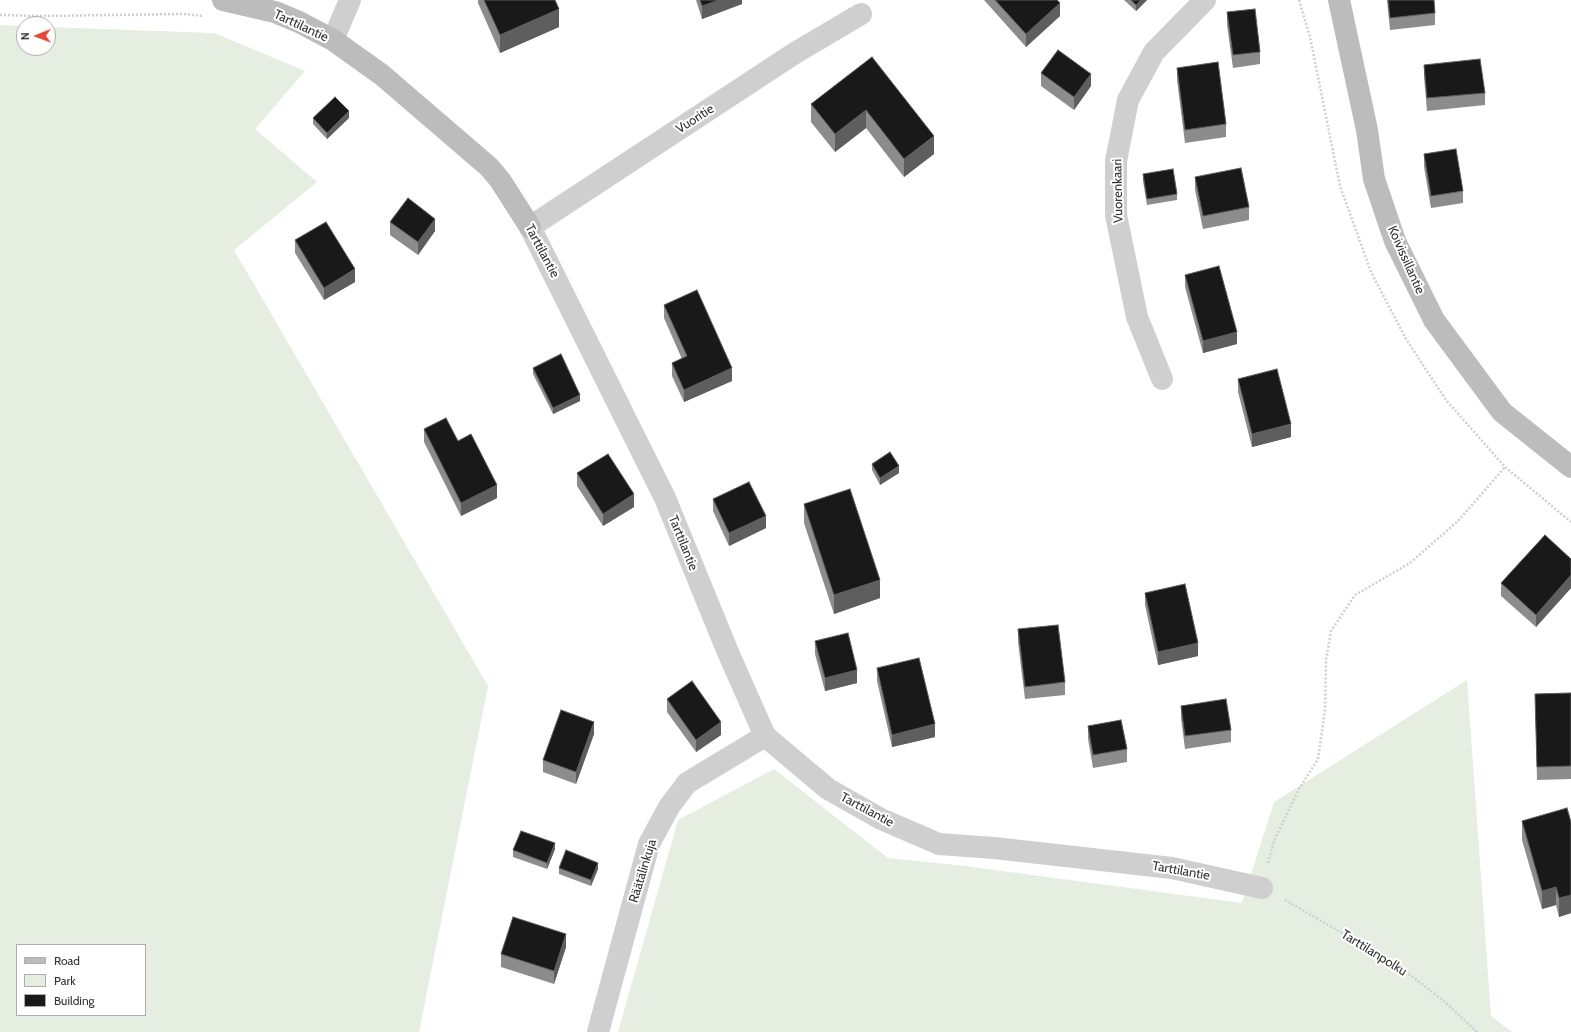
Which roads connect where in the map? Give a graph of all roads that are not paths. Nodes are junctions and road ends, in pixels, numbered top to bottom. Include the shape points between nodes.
1 (223, 0) edge
2 (350, 0) edge
3 (1205, 0) edge
4 (1339, 0) edge
5 (861, 14) dead end
6 (332, 40) junction
7 (530, 227) junction
8 (1162, 379) dead end
9 (1571, 467) edge
10 (765, 736) junction
11 (1262, 888) road end
12 (598, 1032) edge

1 - 6 street, Tarttilantie via 275,12
2 - 6 street
3 - 8 street, Vuorenkaari via 1154,52 1128,100 1116,161 1116,216 1137,317
4 - 9 street, Koivissillantie via 1367,130 1374,178 1395,241 1434,320 1502,412
5 - 7 street, Vuoritie via 795,53
6 - 7 street, Tarttilantie via 382,76 489,167
7 - 10 street, Tarttilantie via 665,498
10 - 11 street, Tarttilantie via 828,789 880,820 939,844 1172,868
10 - 12 street, Räätälinkuja via 687,783 669,807 649,844

